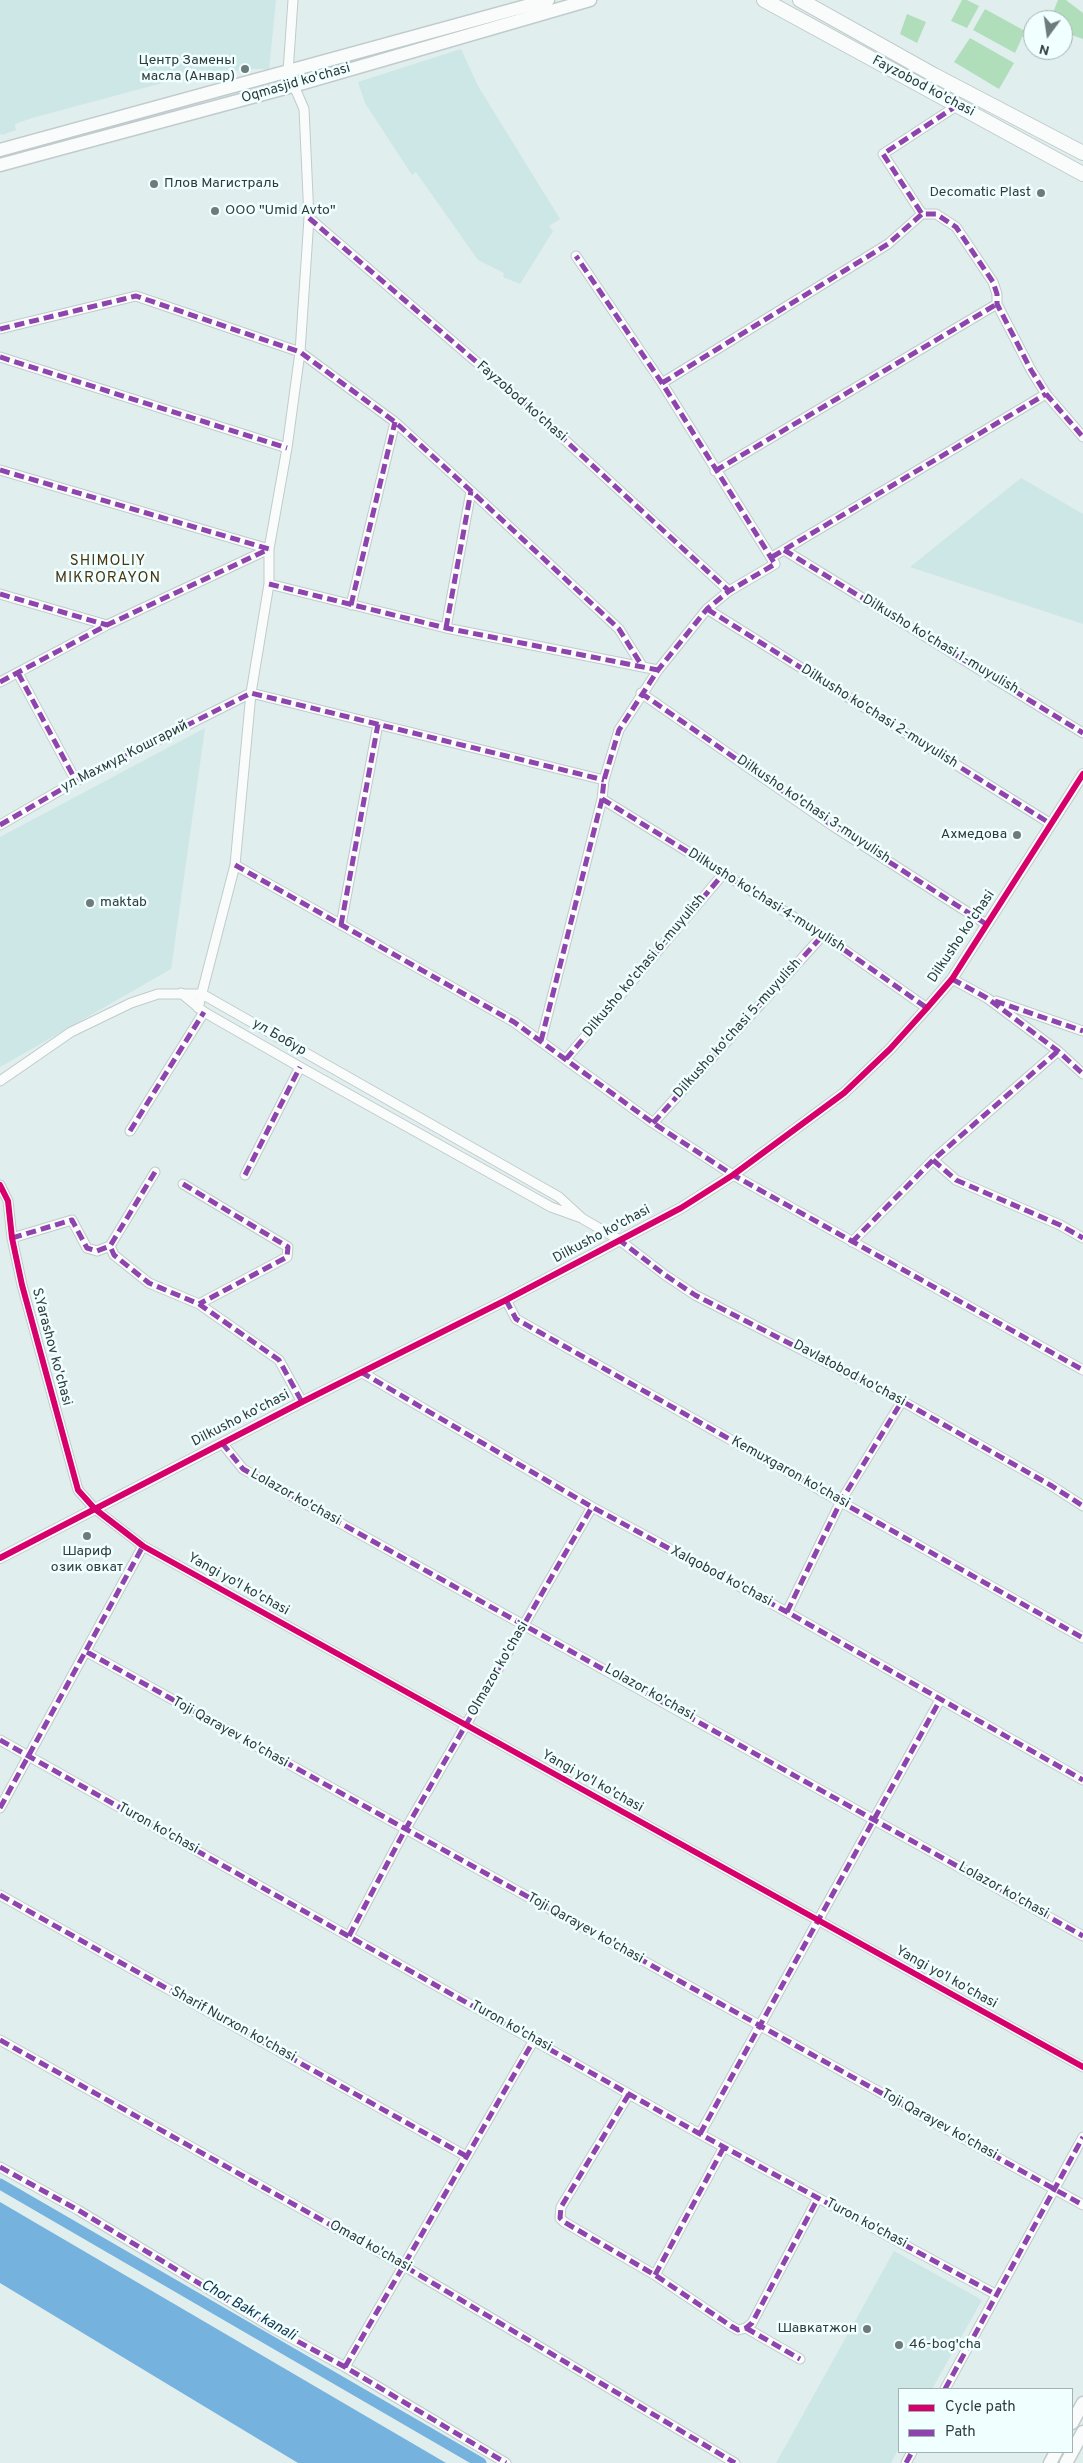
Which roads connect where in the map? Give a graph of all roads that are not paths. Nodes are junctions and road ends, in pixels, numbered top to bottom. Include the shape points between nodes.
1 (293, 0) edge
2 (548, 0) edge
3 (590, 0) edge
4 (764, 0) edge
5 (800, 0) edge
6 (288, 72) junction
7 (293, 86) junction
8 (958, 105) junction
9 (0, 150) edge
10 (1083, 153) edge
11 (0, 165) edge
12 (1083, 174) edge
13 (922, 214) junction
14 (309, 218) junction
15 (576, 256) dead end
16 (997, 304) junction
17 (0, 329) edge
18 (300, 352) junction
19 (0, 357) edge
20 (662, 383) junction
21 (1046, 394) junction
22 (395, 422) junction
23 (1083, 436) edge
24 (287, 448) junction
25 (0, 470) edge
26 (715, 471) junction
27 (471, 491) junction
28 (269, 549) junction
29 (784, 550) junction
30 (772, 557) junction
31 (269, 584) junction
32 (729, 591) junction
33 (0, 594) edge
34 (351, 605) junction
35 (707, 609) junction
36 (107, 625) junction
37 (446, 628) junction
38 (642, 666) junction
39 (658, 670) junction
40 (18, 673) junction
41 (0, 682) edge
42 (252, 693) junction
43 (641, 693) junction
44 (378, 724) junction
45 (1083, 732) edge
46 (1083, 774) edge
47 (604, 780) junction
48 (76, 782) junction
49 (602, 799) junction
50 (1051, 824) junction
51 (0, 825) edge
52 (235, 865) junction
53 (724, 873) junction
54 (341, 924) junction
55 (986, 924) junction
56 (823, 934) junction
57 (952, 979) junction
58 (181, 992) junction
59 (202, 994) junction
60 (987, 998) junction
61 (927, 1008) junction
62 (201, 1010) junction
63 (1083, 1031) edge
64 (541, 1041) junction
65 (1058, 1051) junction
66 (566, 1059) junction
67 (300, 1067) junction
68 (1083, 1074) edge
69 (0, 1081) edge
70 (653, 1123) junction
71 (130, 1131) dead end
72 (934, 1160) junction
73 (155, 1172) dead end
74 (245, 1175) dead end
75 (733, 1175) junction
76 (183, 1184) dead end
77 (0, 1185) edge
78 (583, 1219) junction
79 (12, 1238) junction
80 (1083, 1238) edge
81 (618, 1239) junction
82 (852, 1242) junction
83 (110, 1246) junction
84 (506, 1300) junction
85 (199, 1304) junction
86 (1083, 1370) edge
87 (361, 1372) junction
88 (902, 1401) junction
89 (302, 1402) junction
90 (222, 1443) junction
91 (841, 1501) junction
92 (1083, 1506) edge
93 (592, 1507) junction
94 (95, 1509) junction
95 (143, 1546) junction
96 (0, 1558) edge
97 (787, 1612) junction
98 (525, 1624) junction
99 (1083, 1638) edge
100 (87, 1652) junction
101 (940, 1700) junction
102 (466, 1726) junction
103 (0, 1740) edge
104 (30, 1757) junction
105 (1083, 1780) edge
106 (0, 1808) edge
107 (873, 1818) junction
108 (405, 1830) junction
109 (0, 1895) edge
110 (818, 1922) junction
111 (349, 1936) junction
112 (1083, 1936) edge
113 (759, 2024) junction
114 (0, 2040) edge
115 (534, 2040) junction
116 (1083, 2067) edge
117 (629, 2094) junction
118 (700, 2134) junction
119 (1083, 2137) edge
120 (724, 2147) junction
121 (466, 2156) junction
122 (0, 2167) edge
123 (1055, 2189) junction
124 (818, 2198) junction
125 (1083, 2205) edge
126 (404, 2266) junction
127 (655, 2275) junction
128 (995, 2294) junction
129 (746, 2328) junction
130 (800, 2359) dead end
131 (345, 2367) junction
132 (946, 2388) edge
133 (1083, 2403) edge
134 (1073, 2421) edge
135 (1083, 2432) edge
136 (1073, 2450) edge
137 (506, 2463) edge
138 (735, 2463) edge

1 - 6 street
2 - 6 main road, Oqmasjid ko'chasi
3 - 7 main road, Oqmasjid ko'chasi
4 - 8 main road, Fayzobod ko'chasi
5 - 10 main road, Fayzobod ko'chasi
6 - 7 street
6 - 9 main road, Oqmasjid ko'chasi
7 - 11 main road, Oqmasjid ko'chasi
7 - 14 street via 304,109
8 - 12 main road, Fayzobod ko'chasi
8 - 13 street via 883,154
13 - 16 street via 936,214 956,227 993,282 998,294
13 - 20 street via 888,244
14 - 18 street
14 - 32 street, Fayzobod ko'chasi via 530,408
15 - 20 street
16 - 21 street
16 - 26 street
17 - 18 street via 136,296
18 - 22 street
18 - 24 street
19 - 24 street
20 - 26 street
21 - 23 street
21 - 29 street
22 - 27 street
22 - 34 street
24 - 28 street
25 - 28 street
26 - 30 street
27 - 37 street
27 - 38 street via 619,629
28 - 31 street
28 - 36 street
29 - 30 street
29 - 45 street, Dilkusho ko'chasi 1-muyulish
30 - 32 street via 775,564
31 - 34 street
31 - 42 street
32 - 35 street
33 - 36 street
34 - 37 street
35 - 39 street
35 - 50 street, Dilkusho ko'chasi 2-muyulish
36 - 40 street
37 - 38 street
38 - 39 street
39 - 43 street
40 - 41 street
40 - 48 street
42 - 44 street
42 - 48 street, ул Махмуд Кошгарий
42 - 52 street
43 - 47 street via 619,730
43 - 55 street, Dilkusho ko'chasi 3-muyulish via 833,826
44 - 47 street
44 - 54 street
46 - 50 street, Dilkusho ko'chasi
47 - 49 street
48 - 51 street, ул Махмуд Кошгарий
49 - 53 street, Dilkusho ko'chasi 4-muyulish
49 - 64 street
50 - 55 street, Dilkusho ko'chasi
52 - 54 street
52 - 59 street
53 - 56 street, Dilkusho ko'chasi 4-muyulish
53 - 66 street, Dilkusho ko'chasi 6-muyulish
54 - 64 street via 514,1022
55 - 57 street, Dilkusho ko'chasi
56 - 61 street, Dilkusho ko'chasi 4-muyulish
56 - 70 street, Dilkusho ko'chasi 5-muyulish
57 - 60 street
57 - 61 street, Dilkusho ko'chasi
58 - 59 street
58 - 62 street
58 - 69 street via 158,994 131,1003 71,1032
59 - 62 street
59 - 78 street, ул Бобур via 559,1197
60 - 63 street
60 - 65 street
61 - 75 street, Dilkusho ko'chasi via 844,1093
62 - 67 street
62 - 71 street
64 - 66 street
65 - 68 street
65 - 72 street
66 - 70 street
67 - 74 street
67 - 78 street via 551,1207
70 - 75 street
72 - 80 street via 956,1180
72 - 82 street
73 - 83 street
75 - 81 street, Dilkusho ko'chasi via 681,1208
75 - 82 street
76 - 85 street via 288,1247 287,1257
77 - 79 street, S.Yarashov ko'chasi via 8,1201
78 - 81 street, ул Бобур
79 - 83 street via 72,1220 88,1248 97,1251
79 - 94 street, S.Yarashov ko'chasi via 78,1490
81 - 84 street, Dilkusho ko'chasi
81 - 88 street, Davlatobod ko'chasi via 695,1295
82 - 86 street
83 - 85 street via 114,1255 149,1283
84 - 87 street, Dilkusho ko'chasi
84 - 91 street, Kemuxgaron ko'chasi via 516,1319
85 - 89 street via 279,1360
87 - 89 street, Dilkusho ko'chasi
87 - 93 street, Xalqobod ko'chasi
88 - 91 street
88 - 92 street, Davlatobod ko'chasi
89 - 90 street, Dilkusho ko'chasi
90 - 94 street, Dilkusho ko'chasi
90 - 98 street, Lolazor ko'chasi via 243,1469
91 - 97 street
91 - 99 street, Kemuxgaron ko'chasi
93 - 97 street, Xalqobod ko'chasi
93 - 98 street, Olmazor ko'chasi
94 - 95 street, Yangi yo'l ko'chasi
94 - 96 street, Dilkusho ko'chasi
95 - 100 street
95 - 102 street, Yangi yo'l ko'chasi
97 - 101 street, Xalqobod ko'chasi
98 - 102 street, Olmazor ko'chasi
98 - 107 street, Lolazor ko'chasi
100 - 104 street
100 - 108 street, Toji Qarayev ko'chasi
101 - 105 street, Xalqobod ko'chasi
101 - 107 street
102 - 108 street, Olmazor ko'chasi
102 - 110 street, Yangi yo'l ko'chasi
103 - 104 street, Turon ko'chasi
104 - 106 street
104 - 111 street, Turon ko'chasi
107 - 110 street
107 - 112 street, Lolazor ko'chasi
108 - 111 street, Olmazor ko'chasi
108 - 113 street, Toji Qarayev ko'chasi
109 - 121 street, Sharif Nurxon ko'chasi
110 - 113 street
110 - 116 street, Yangi yo'l ko'chasi
111 - 115 street, Turon ko'chasi
113 - 118 street
113 - 123 street, Toji Qarayev ko'chasi
114 - 126 street, Omad ko'chasi
115 - 117 street, Turon ko'chasi
115 - 121 street
117 - 118 street, Turon ko'chasi
117 - 127 street via 560,2212 564,2222
118 - 120 street, Turon ko'chasi
119 - 123 street
120 - 124 street, Turon ko'chasi
120 - 127 street
121 - 126 street
122 - 131 street
123 - 125 street, Toji Qarayev ko'chasi
123 - 128 street
124 - 128 street, Turon ko'chasi
124 - 129 street via 752,2323
126 - 131 street
126 - 138 street, Omad ko'chasi
127 - 129 street via 731,2326 738,2330
128 - 132 street
129 - 130 street
131 - 137 street
133 - 134 main road
135 - 136 main road

